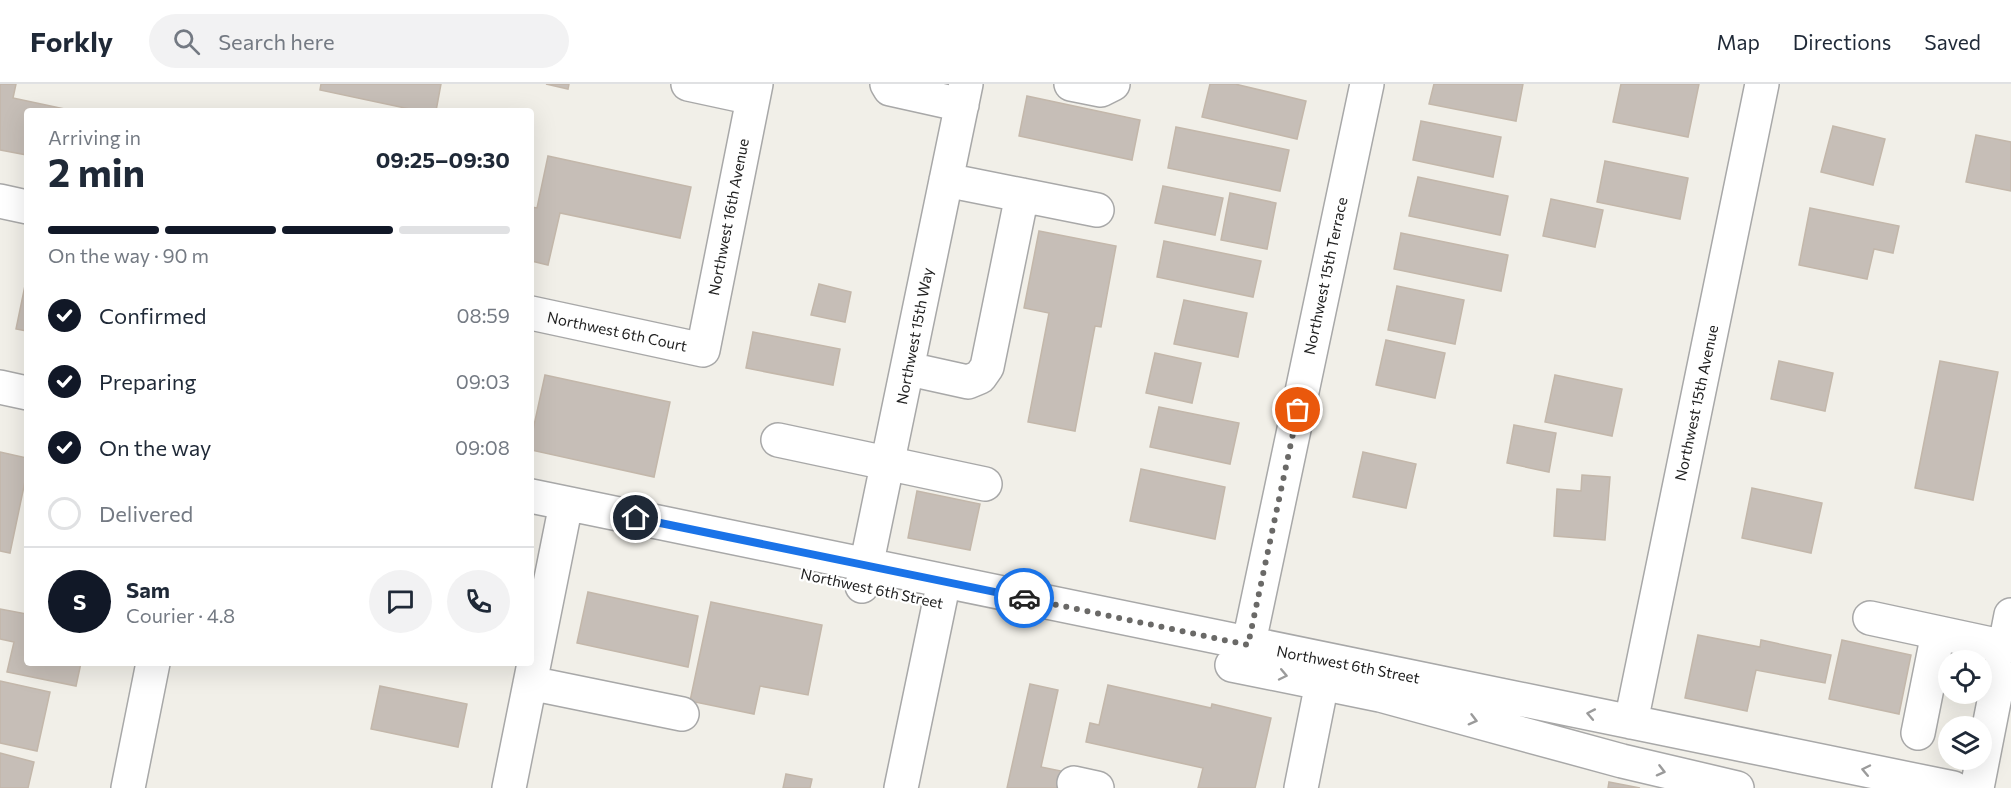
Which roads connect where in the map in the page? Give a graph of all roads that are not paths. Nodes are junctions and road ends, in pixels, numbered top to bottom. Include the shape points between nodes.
1 (688, 84) edge
2 (887, 84) edge
3 (1071, 84) edge
4 (1113, 84) edge
5 (1366, 84) edge
6 (1762, 84) edge
7 (754, 91) edge
8 (964, 94) edge
9 (946, 180) junction
10 (1022, 195) junction
11 (0, 201) edge
12 (24, 206) edge
13 (1097, 210) dead end
14 (534, 314) edge
15 (703, 350) joint
16 (909, 369) junction
17 (0, 387) edge
18 (24, 392) edge
19 (0, 411) edge
20 (24, 415) edge
21 (778, 440) dead end
22 (888, 463) junction
23 (985, 484) dead end
24 (534, 499) edge
25 (553, 516) edge
26 (865, 577) junction
27 (941, 592) junction
28 (1870, 618) dead end
29 (1938, 633) junction
30 (2008, 633) edge
31 (534, 654) edge
32 (1246, 656) junction
33 (152, 666) edge
34 (532, 666) edge
35 (1324, 672) junction
36 (530, 683) junction
37 (682, 714) dead end
38 (1631, 722) junction
39 (1918, 733) dead end
40 (1710, 738) junction
41 (1700, 784) edge
42 (128, 788) edge
43 (509, 788) edge
44 (901, 788) edge
45 (1301, 788) edge
46 (1737, 788) edge
47 (1953, 788) edge
48 (1977, 788) edge

1 - 7 street
2 - 8 street via 890,89
3 - 4 street via 1101,90
5 - 32 street, Northwest 15th Terrace
6 - 38 street, Northwest 15th Avenue
7 - 15 street, Northwest 16th Avenue
8 - 9 street, Northwest 15th Way
9 - 10 street
9 - 16 street, Northwest 15th Way
10 - 13 street
10 - 16 street via 987,367 980,377 968,382
11 - 12 street
14 - 15 street, Northwest 6th Court
16 - 22 street, Northwest 15th Way
17 - 18 street
19 - 20 street
21 - 22 street
22 - 23 street
22 - 26 street, Northwest 15th Way
24 - 25 street, Northwest 6th Street
25 - 26 street, Northwest 6th Street
25 - 31 street
26 - 27 street, Northwest 6th Street
27 - 32 street, Northwest 6th Street
27 - 44 street
28 - 29 street
29 - 30 street
29 - 39 street
30 - 48 street
32 - 35 street, Northwest 6th Street
33 - 42 street
34 - 36 street
38 -> 35 street, Northwest 6th Street
35 -> 41 street, Northwest 6th Street via 1380,695
35 - 45 street
36 - 37 street
36 - 43 street
38 - 40 street, Northwest 6th Street
40 - 41 street
47 -> 40 street, Northwest 6th Street
41 - 46 street, Northwest 6th Street

